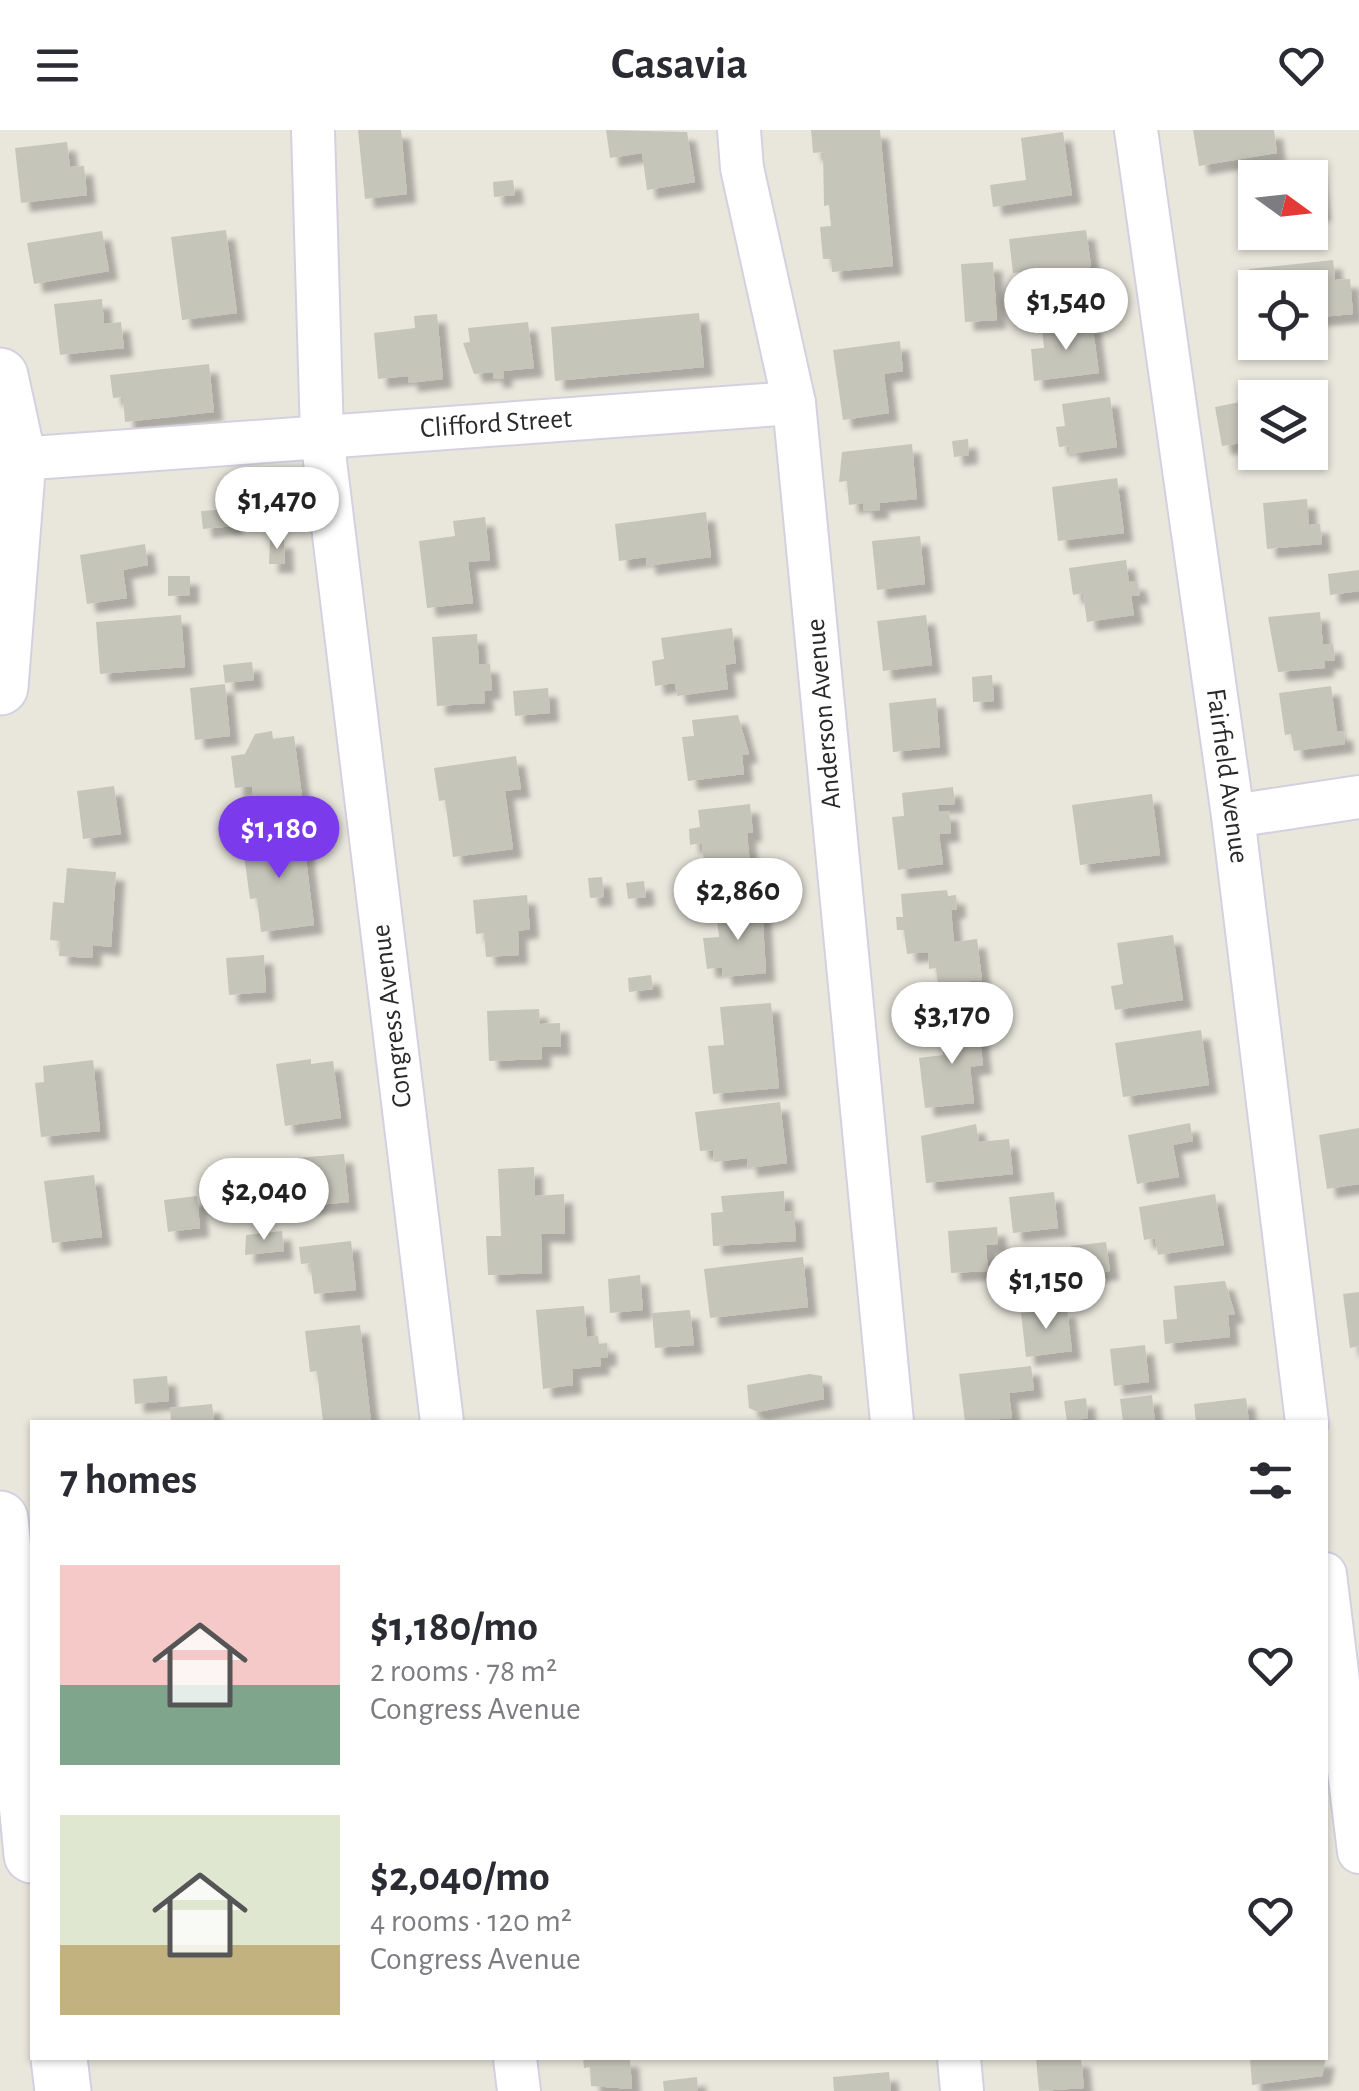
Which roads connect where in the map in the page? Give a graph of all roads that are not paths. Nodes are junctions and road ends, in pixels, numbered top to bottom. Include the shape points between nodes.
1 (313, 130) edge
2 (739, 130) edge
3 (1136, 130) edge
4 (0, 376) edge
5 (794, 403) junction
6 (322, 436) junction
7 (18, 459) junction
8 (0, 687) edge
9 (1359, 798) edge
10 (1233, 816) junction
11 (442, 1420) edge
12 (892, 1420) edge
13 (1307, 1420) edge
14 (0, 1519) edge
15 (1328, 1598) edge
16 (18, 1773) edge
17 (30, 1843) edge
18 (1358, 1843) edge
19 (59, 2060) edge
20 (515, 2060) edge
21 (958, 2060) edge
22 (63, 2091) edge
23 (519, 2091) edge
24 (962, 2091) edge

1 - 6 street, Congress Avenue
2 - 5 street, Anderson Avenue
3 - 10 street, Fairfield Avenue
4 - 7 street
5 - 6 street, Clifford Street
5 - 12 street, Anderson Avenue
6 - 7 street, Clifford Street
6 - 11 street, Congress Avenue
7 - 8 street
9 - 10 street
10 - 13 street, Fairfield Avenue
14 - 16 street
15 - 18 street
16 - 17 street
19 - 22 street
20 - 23 street
21 - 24 street

